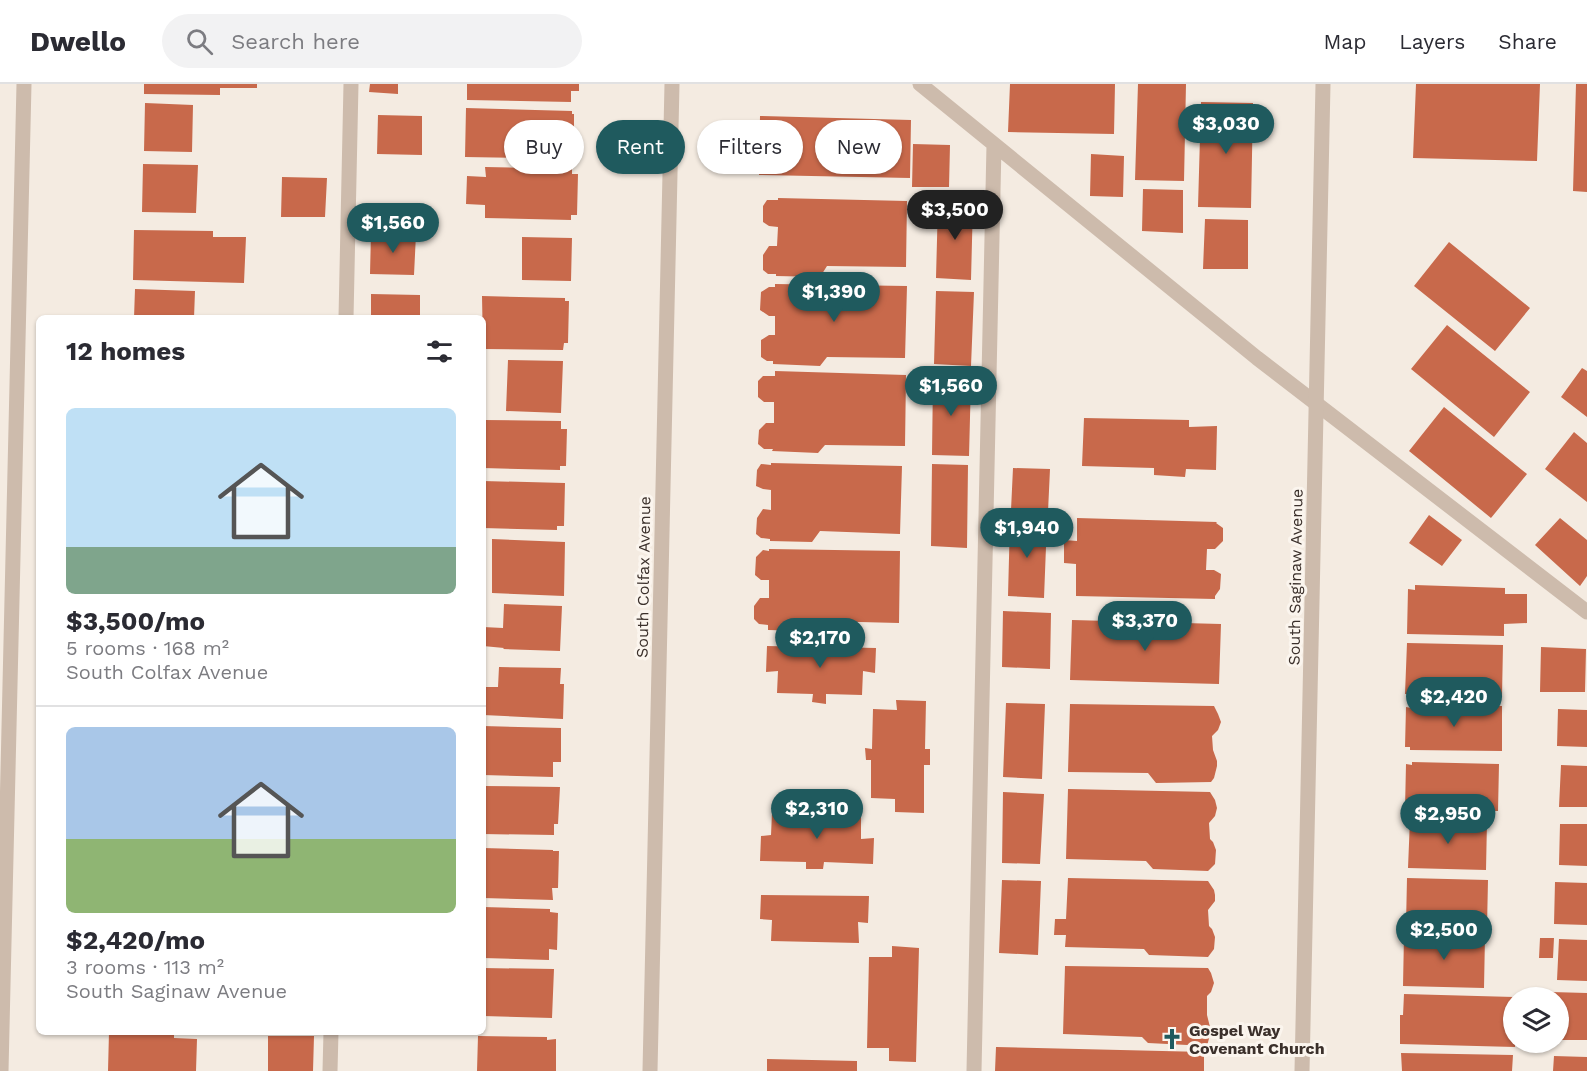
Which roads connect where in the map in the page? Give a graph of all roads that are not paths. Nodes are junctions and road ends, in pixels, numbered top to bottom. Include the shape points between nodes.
1 (24, 84) edge
2 (351, 84) edge
3 (672, 84) edge
4 (920, 84) edge
5 (1323, 84) edge
6 (994, 145) junction
7 (346, 315) edge
8 (1316, 405) junction
9 (1587, 612) edge
10 (331, 1035) edge
11 (1, 1071) edge
12 (330, 1071) edge
13 (650, 1071) edge
14 (974, 1071) edge
15 (1302, 1071) edge

1 - 11 street
2 - 7 street
3 - 13 street, South Colfax Avenue
4 - 6 street
5 - 8 street, South Saginaw Avenue
6 - 8 street
6 - 14 street
8 - 9 street
8 - 15 street, South Saginaw Avenue
10 - 12 street

